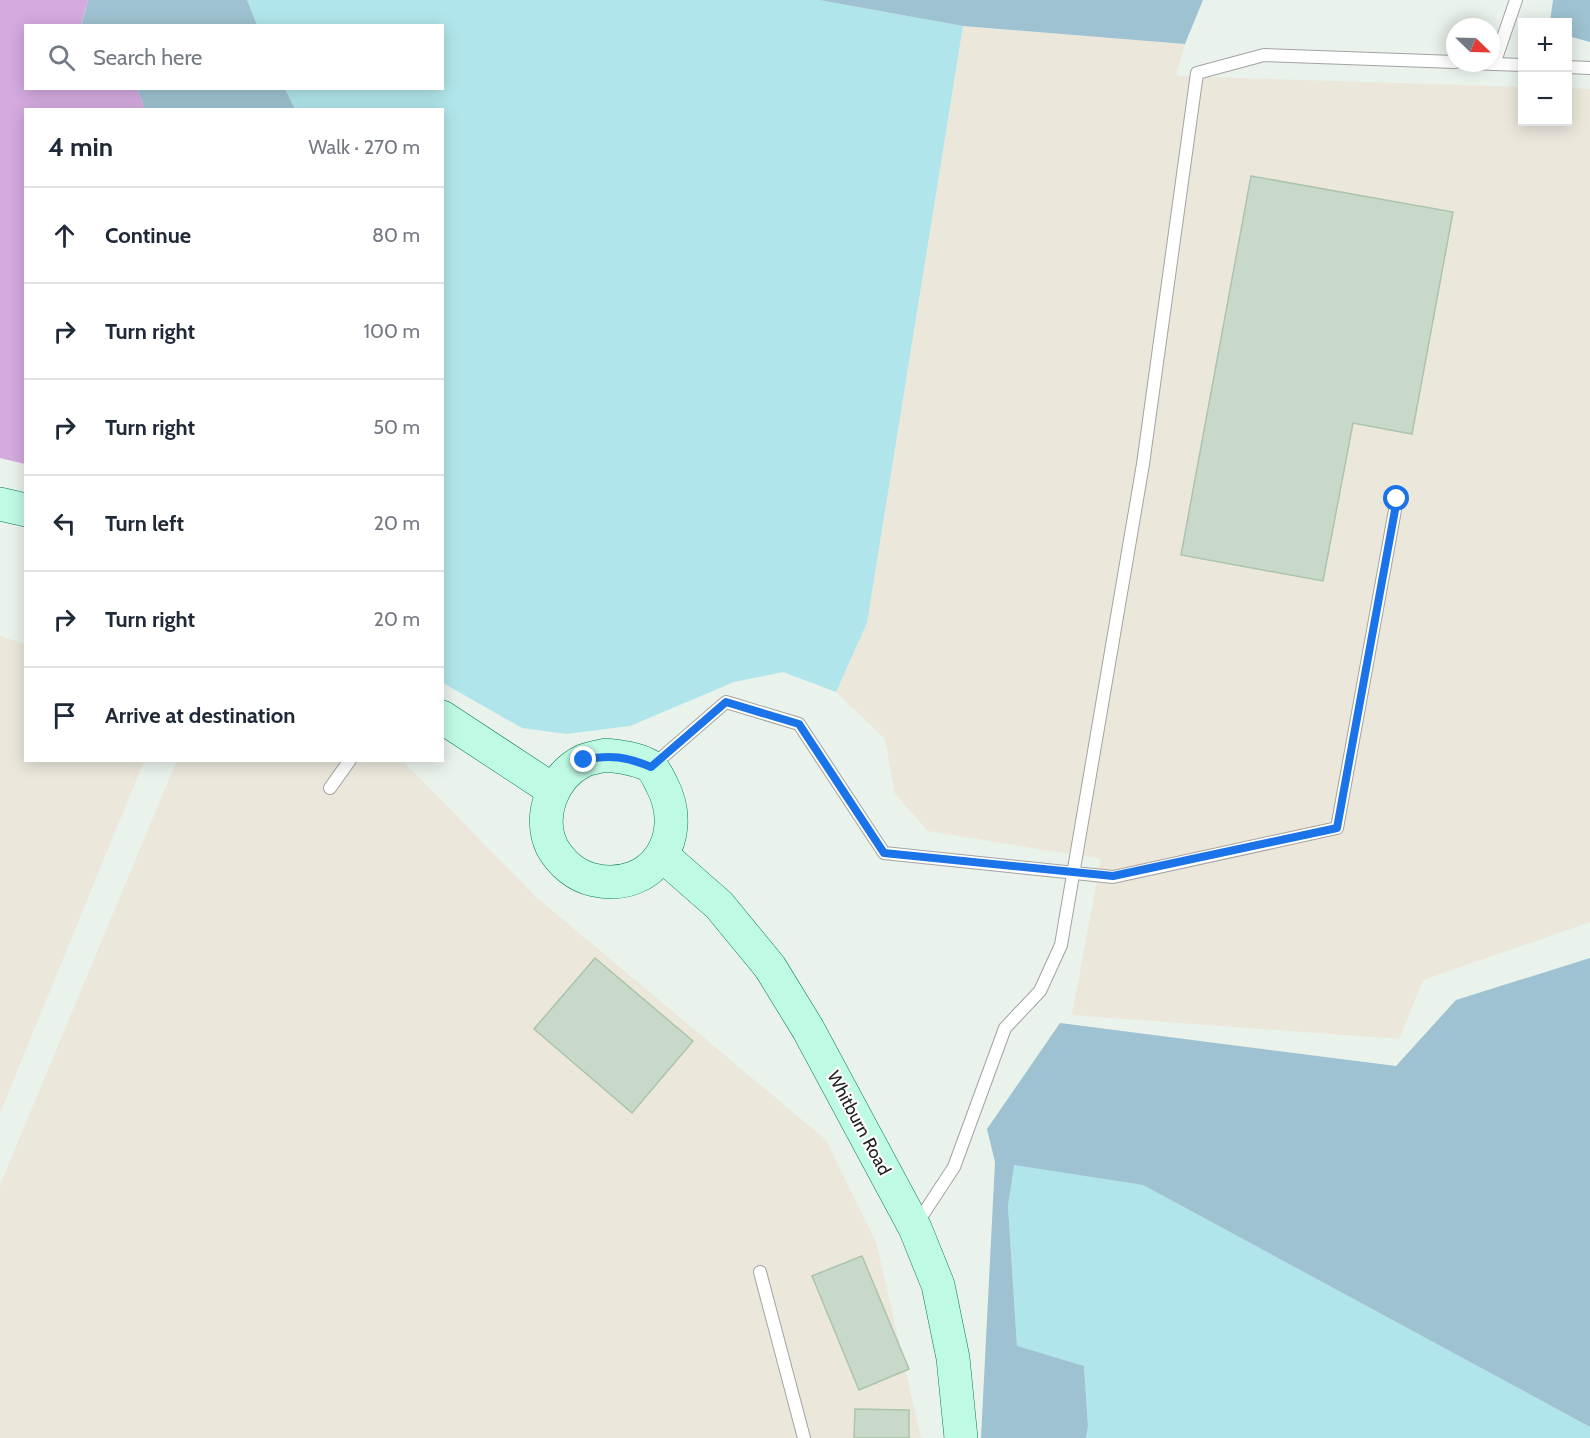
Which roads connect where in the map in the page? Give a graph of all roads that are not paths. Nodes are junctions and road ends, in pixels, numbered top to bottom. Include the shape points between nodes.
1 (1516, 0) edge
2 (1500, 47) edge
3 (1446, 62) edge
4 (1500, 64) edge
5 (1518, 65) edge
6 (1572, 67) edge
7 (1590, 68) edge
8 (1397, 499) dead end
9 (0, 504) edge
10 (24, 510) edge
11 (444, 718) edge
12 (349, 762) edge
13 (651, 767) junction
14 (330, 788) dead end
15 (552, 790) junction
16 (662, 855) junction
17 (1073, 873) junction
18 (915, 1227) junction
19 (760, 1272) dead end
20 (804, 1438) edge
21 (961, 1438) edge

1 - 2 lane
3 - 17 lane via 1264,55 1197,73 1143,464
4 - 5 lane
6 - 7 lane
8 - 17 lane via 1337,828 1113,876
9 - 10 main road
11 - 15 main road
12 - 14 lane
13 - 15 main road via 627,757 606,755 584,760 566,772
13 - 16 main road via 672,803 672,830
13 - 17 lane via 726,702 799,724 884,853
15 - 16 main road via 546,816 549,840 570,869 585,878 621,882 642,874
16 - 18 main road, Whitburn Road via 719,905 770,967
17 - 18 lane via 1061,945 1040,990 1005,1028 954,1167
18 - 21 main road, Whitburn Road via 938,1285 953,1358
19 - 20 lane

